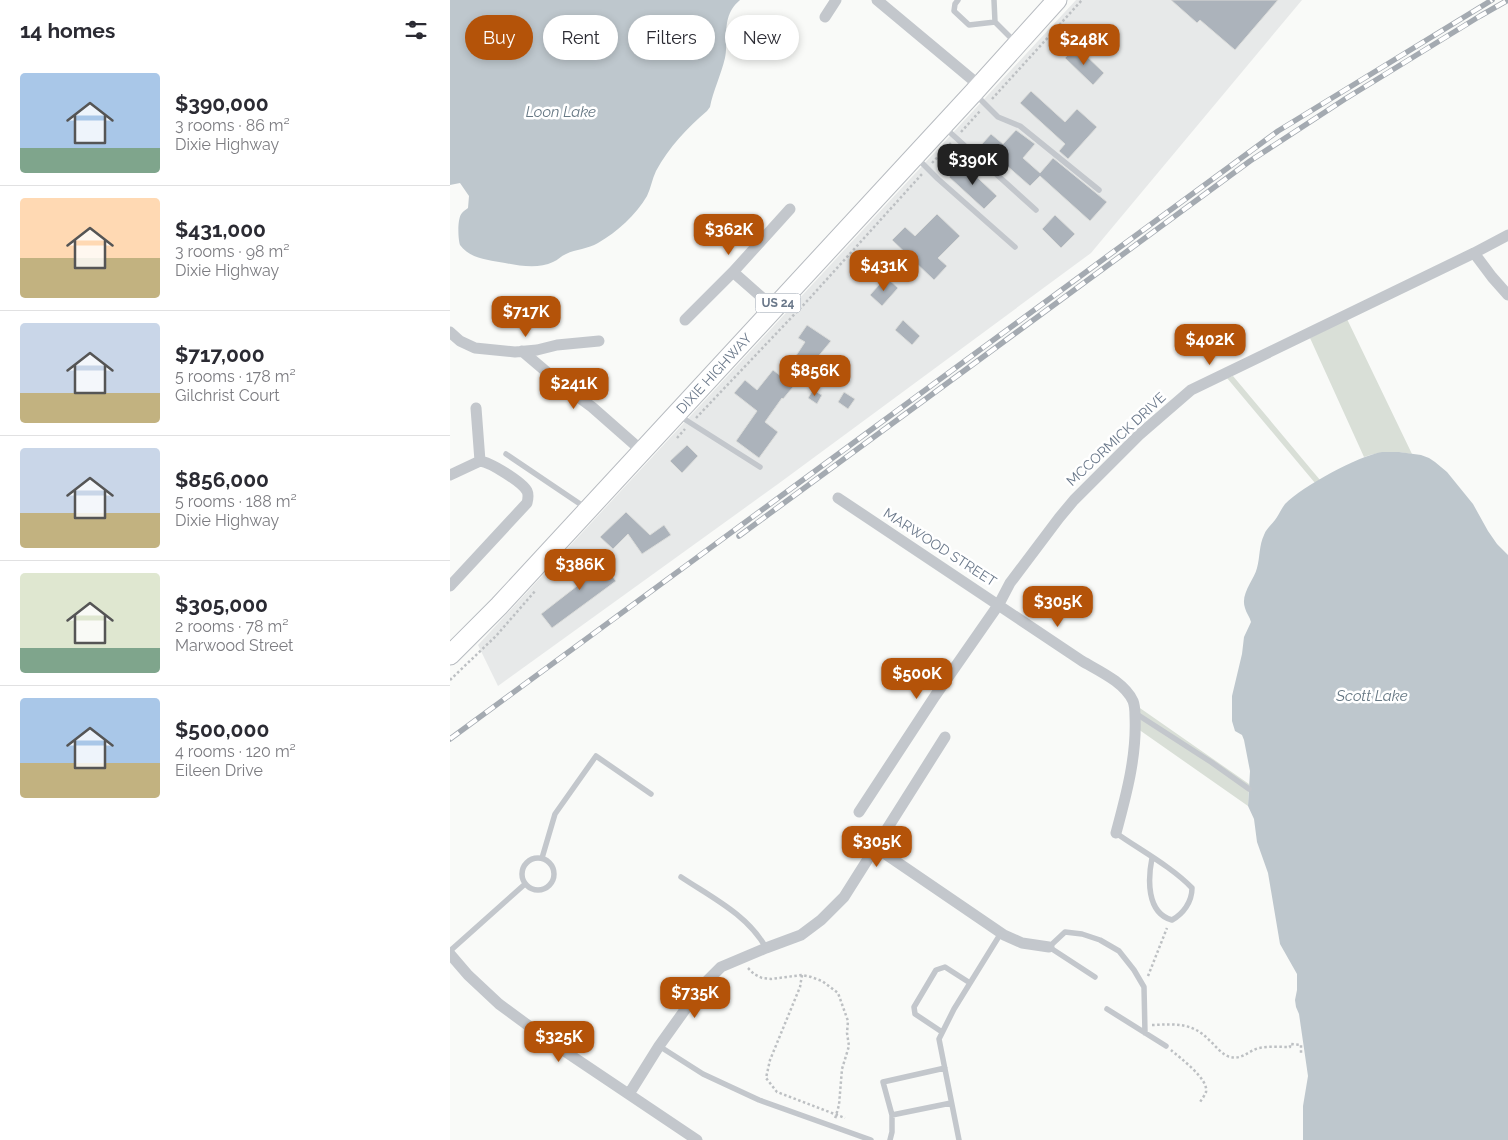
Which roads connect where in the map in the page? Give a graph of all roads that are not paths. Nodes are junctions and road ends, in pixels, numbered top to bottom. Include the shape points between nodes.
1 (836, 0) edge
2 (877, 0) edge
3 (958, 0) edge
4 (994, 0) edge
5 (1057, 0) edge
6 (825, 17) dead end
7 (995, 22) junction
8 (1018, 44) junction
9 (980, 94) junction
10 (949, 131) junction
11 (921, 162) junction
12 (1099, 190) dead end
13 (790, 209) dead end
14 (1036, 210) dead end
15 (1508, 235) edge
16 (1015, 247) dead end
17 (1474, 253) junction
18 (732, 272) junction
19 (1508, 295) edge
20 (774, 308) junction
21 (685, 320) dead end
22 (450, 332) edge
23 (598, 341) dead end
24 (522, 351) junction
25 (476, 408) dead end
26 (683, 418) junction
27 (642, 451) junction
28 (506, 454) dead end
29 (480, 461) junction
30 (760, 467) dead end
31 (450, 475) edge
32 (838, 498) dead end
33 (588, 509) junction
34 (450, 586) edge
35 (999, 604) junction
36 (450, 655) edge
37 (1135, 713) junction
38 (945, 737) dead end
39 (1249, 789) dead end
40 (651, 794) dead end
41 (859, 812) dead end
42 (1116, 833) joint
43 (875, 847) junction
44 (542, 858) junction
45 (1152, 858) junction
46 (681, 877) dead end
47 (525, 884) junction
48 (1001, 933) junction
49 (1049, 947) junction
50 (766, 948) junction
51 (450, 953) edge
52 (1095, 976) dead end
53 (970, 982) junction
54 (1108, 1009) dead end
55 (1145, 1029) junction
56 (942, 1032) junction
57 (659, 1046) junction
58 (1166, 1046) road end
59 (945, 1068) junction
60 (629, 1094) junction
61 (952, 1103) junction
62 (892, 1114) junction
63 (697, 1140) edge
64 (870, 1140) edge
65 (890, 1140) edge
66 (959, 1140) edge

1 - 6 street
2 - 9 street
3 - 7 lane via 954,11 969,25
4 - 7 lane
5 - 8 main road, DIXIE HIGHWAY / US 24
7 - 8 lane
8 - 9 main road, DIXIE HIGHWAY / US 24
9 - 10 main road, DIXIE HIGHWAY / US 24
9 - 12 lane via 998,117 1020,126
10 - 11 main road, DIXIE HIGHWAY / US 24
10 - 14 lane
11 - 16 lane
11 - 20 main road, DIXIE HIGHWAY / US 24
13 - 18 street
15 - 17 street, MCCORMICK DRIVE
17 - 19 street
17 - 35 street, MCCORMICK DRIVE via 1191,390 1139,435 1074,500 1010,583
18 - 20 street
18 - 21 street
20 - 26 main road, DIXIE HIGHWAY / US 24
22 - 24 street via 475,348
23 - 24 street
24 - 27 street
25 - 29 street
26 - 27 main road, DIXIE HIGHWAY / US 24
26 - 30 lane
27 - 33 main road, DIXIE HIGHWAY / US 24
28 - 33 lane
29 - 31 street
29 - 34 street via 498,468 522,486 527,491 527,503
32 - 35 street, MARWOOD STREET
33 - 36 main road, DIXIE HIGHWAY / US 24
35 - 37 street, MARWOOD STREET via 1112,679 1133,701
35 - 41 street, MCCORMICK DRIVE
37 - 39 lane
37 - 42 street, MARWOOD STREET via 1130,774
38 - 43 street
40 - 44 lane via 596,756 555,814
42 - 45 lane
43 - 48 street
43 - 50 street via 844,897 821,920 801,936
44 - 47 lane via 531,860 523,868
44 - 47 lane via 553,869 551,883 538,890
45 - 45 lane via 1192,888 1190,900 1179,916 1172,920 1156,909 1151,900 1149,869
46 - 50 lane via 745,920
47 - 51 lane
48 - 49 street via 1022,944
48 - 53 lane
49 - 52 lane
49 - 55 lane via 1065,932 1100,940 1119,951 1144,987
50 - 57 street via 721,967 702,986
51 - 60 street via 499,1004
53 - 56 lane
53 - 56 lane via 944,967 936,970 914,1007 915,1014
54 - 55 lane
55 - 58 lane
56 - 59 lane via 939,1039
57 - 60 street
57 - 64 lane via 703,1074 751,1096
59 - 61 lane
59 - 62 lane via 883,1082
60 - 63 street
61 - 62 lane
61 - 66 lane
62 - 65 lane

